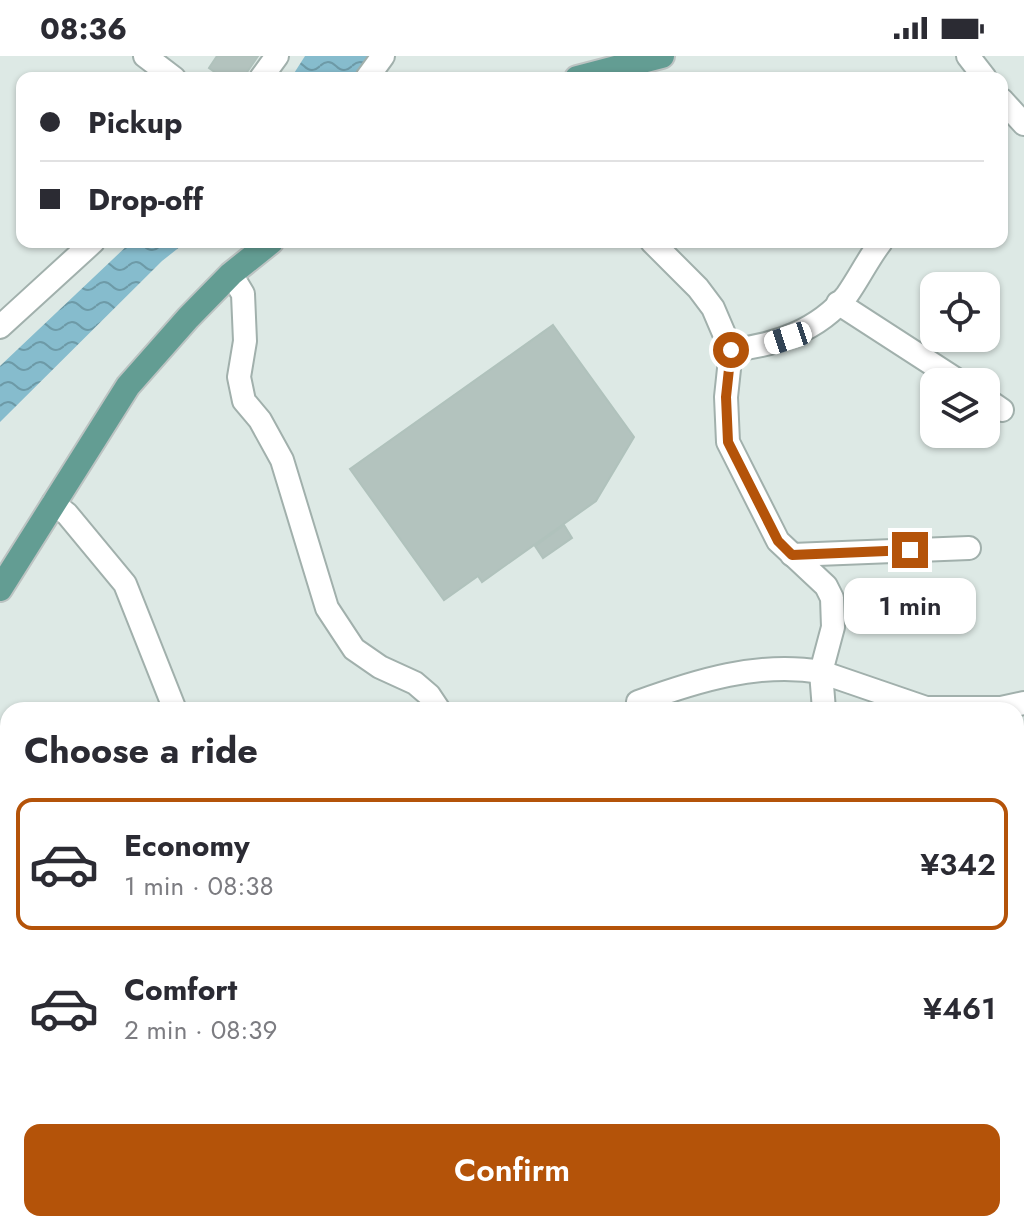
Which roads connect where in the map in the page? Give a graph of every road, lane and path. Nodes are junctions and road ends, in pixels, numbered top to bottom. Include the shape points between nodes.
1 (145, 56) edge
2 (662, 56) edge
3 (968, 56) edge
4 (166, 72) edge
5 (600, 72) edge
6 (980, 72) edge
7 (86, 248) edge
8 (264, 248) edge
9 (658, 248) edge
10 (877, 248) edge
11 (231, 274) junction
12 (838, 303) junction
13 (0, 327) edge
14 (731, 350) junction
15 (938, 368) edge
16 (53, 503) junction
17 (969, 548) dead end
18 (792, 555) junction
19 (2, 583) edge
20 (821, 672) junction
21 (172, 702) edge
22 (434, 702) edge
23 (638, 702) edge
24 (823, 702) edge
25 (908, 702) edge

1 - 4 street
2 - 5 main road
3 - 6 street
7 - 13 street
8 - 11 main road
9 - 14 street via 713,308
10 - 12 street
11 - 16 main road via 128,386
11 - 22 street via 243,294 245,341 239,377 244,401 282,460 327,608 354,649 415,683
12 - 14 street via 788,338
12 - 15 street
14 - 18 street via 728,442 778,541
16 - 19 main road
16 - 21 street via 125,584
17 - 18 street
18 - 20 street via 832,598 833,627
20 - 23 street via 746,672 695,681
20 - 24 street
20 - 25 street

